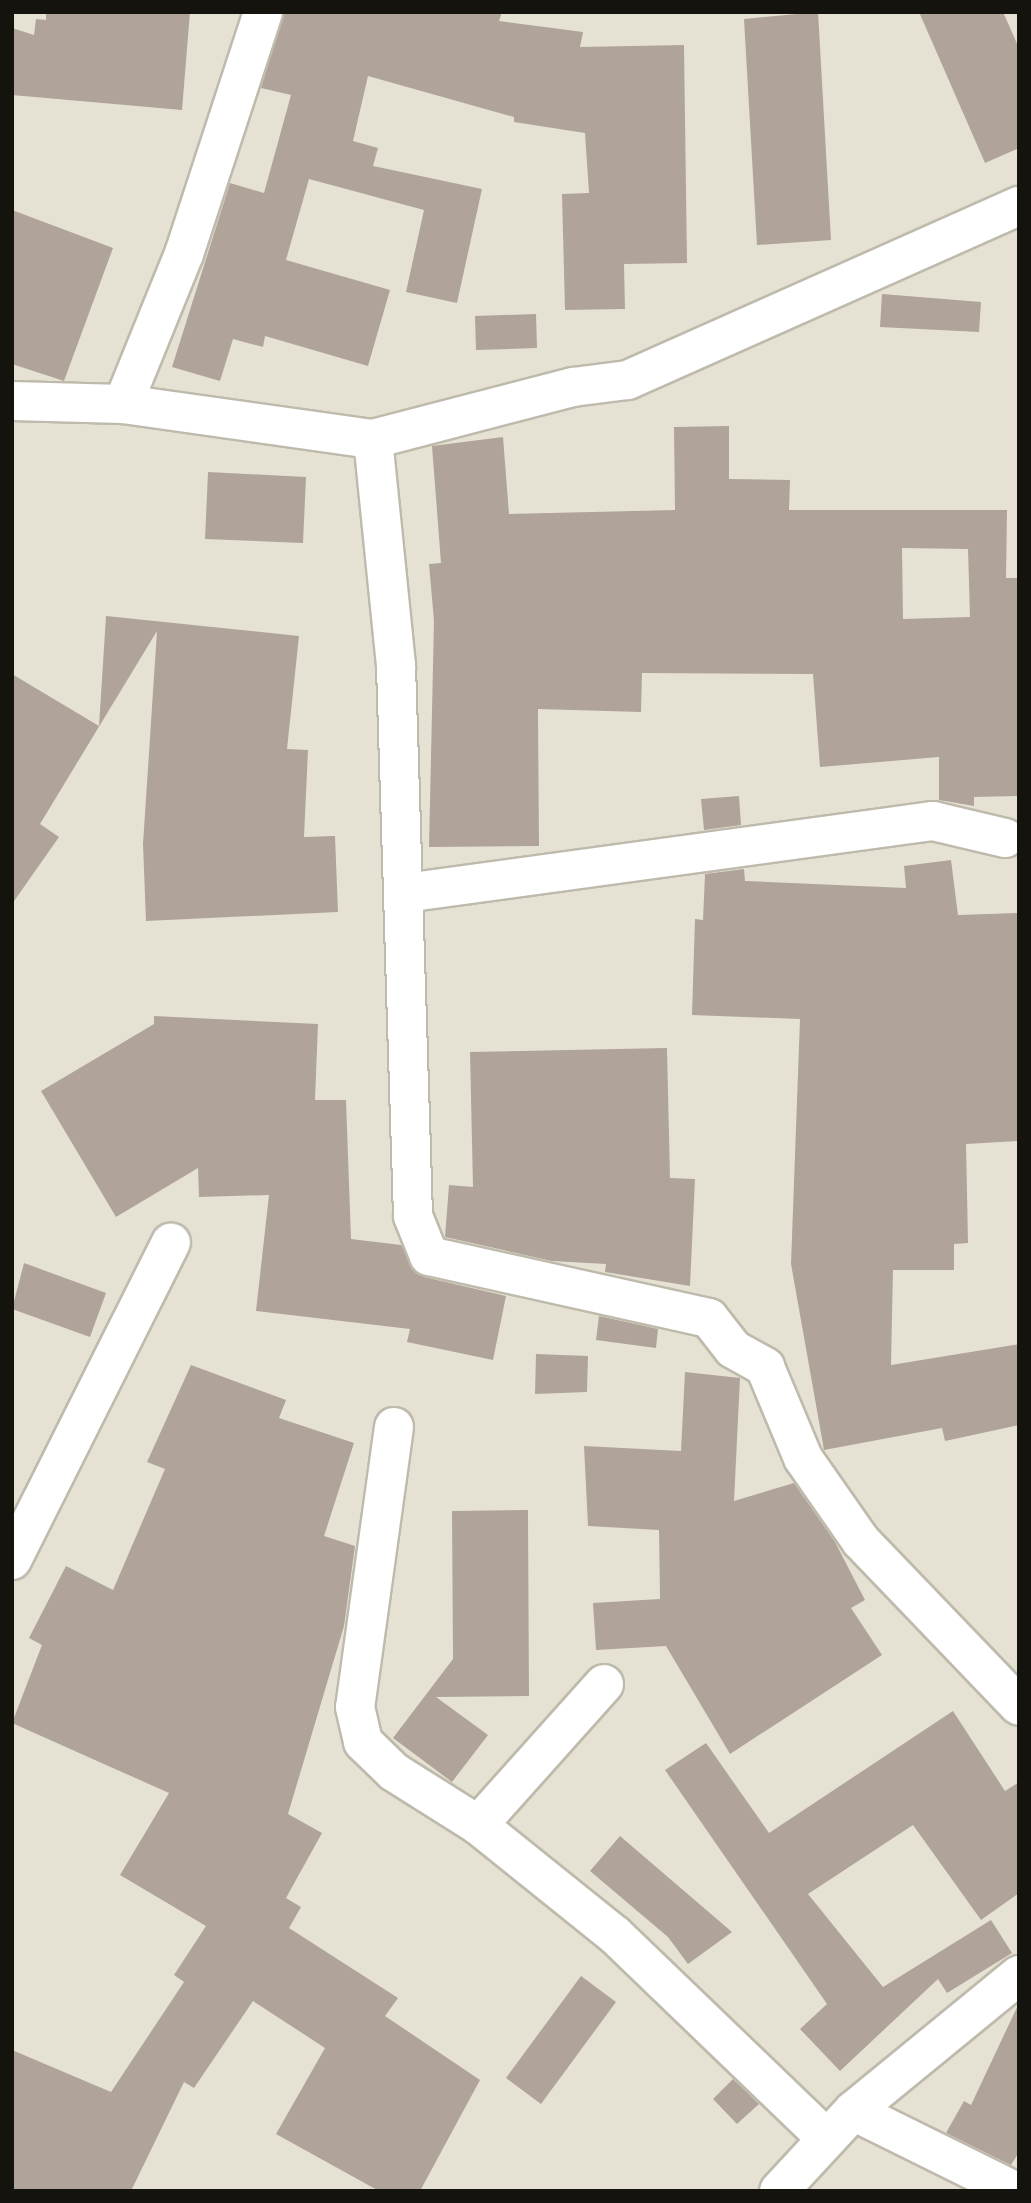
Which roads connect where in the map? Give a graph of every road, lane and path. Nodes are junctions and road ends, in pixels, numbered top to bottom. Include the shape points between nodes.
1 (263, 12) edge
2 (1019, 206) edge
3 (12, 401) edge
4 (123, 404) junction
5 (373, 439) junction
6 (1005, 838) dead end
7 (405, 892) junction
8 (171, 1243) dead end
9 (394, 1427) dead end
10 (12, 1560) edge
11 (604, 1684) dead end
12 (1019, 1706) edge
13 (478, 1825) junction
14 (1019, 1975) edge
15 (853, 2112) junction
16 (827, 2139) junction
17 (779, 2191) edge
18 (1015, 2191) edge

1 - 4 street via 184,254
2 - 5 street via 628,380 573,387
3 - 4 street
4 - 5 street
5 - 7 street via 396,666
6 - 7 street via 933,821
7 - 12 street via 413,1216 429,1256 709,1318 733,1349 765,1367 803,1458 861,1541
8 - 10 street
9 - 13 street via 355,1707 363,1742
11 - 13 street
13 - 16 street via 615,1935
14 - 15 street
15 - 16 street
15 - 18 street
16 - 17 street

